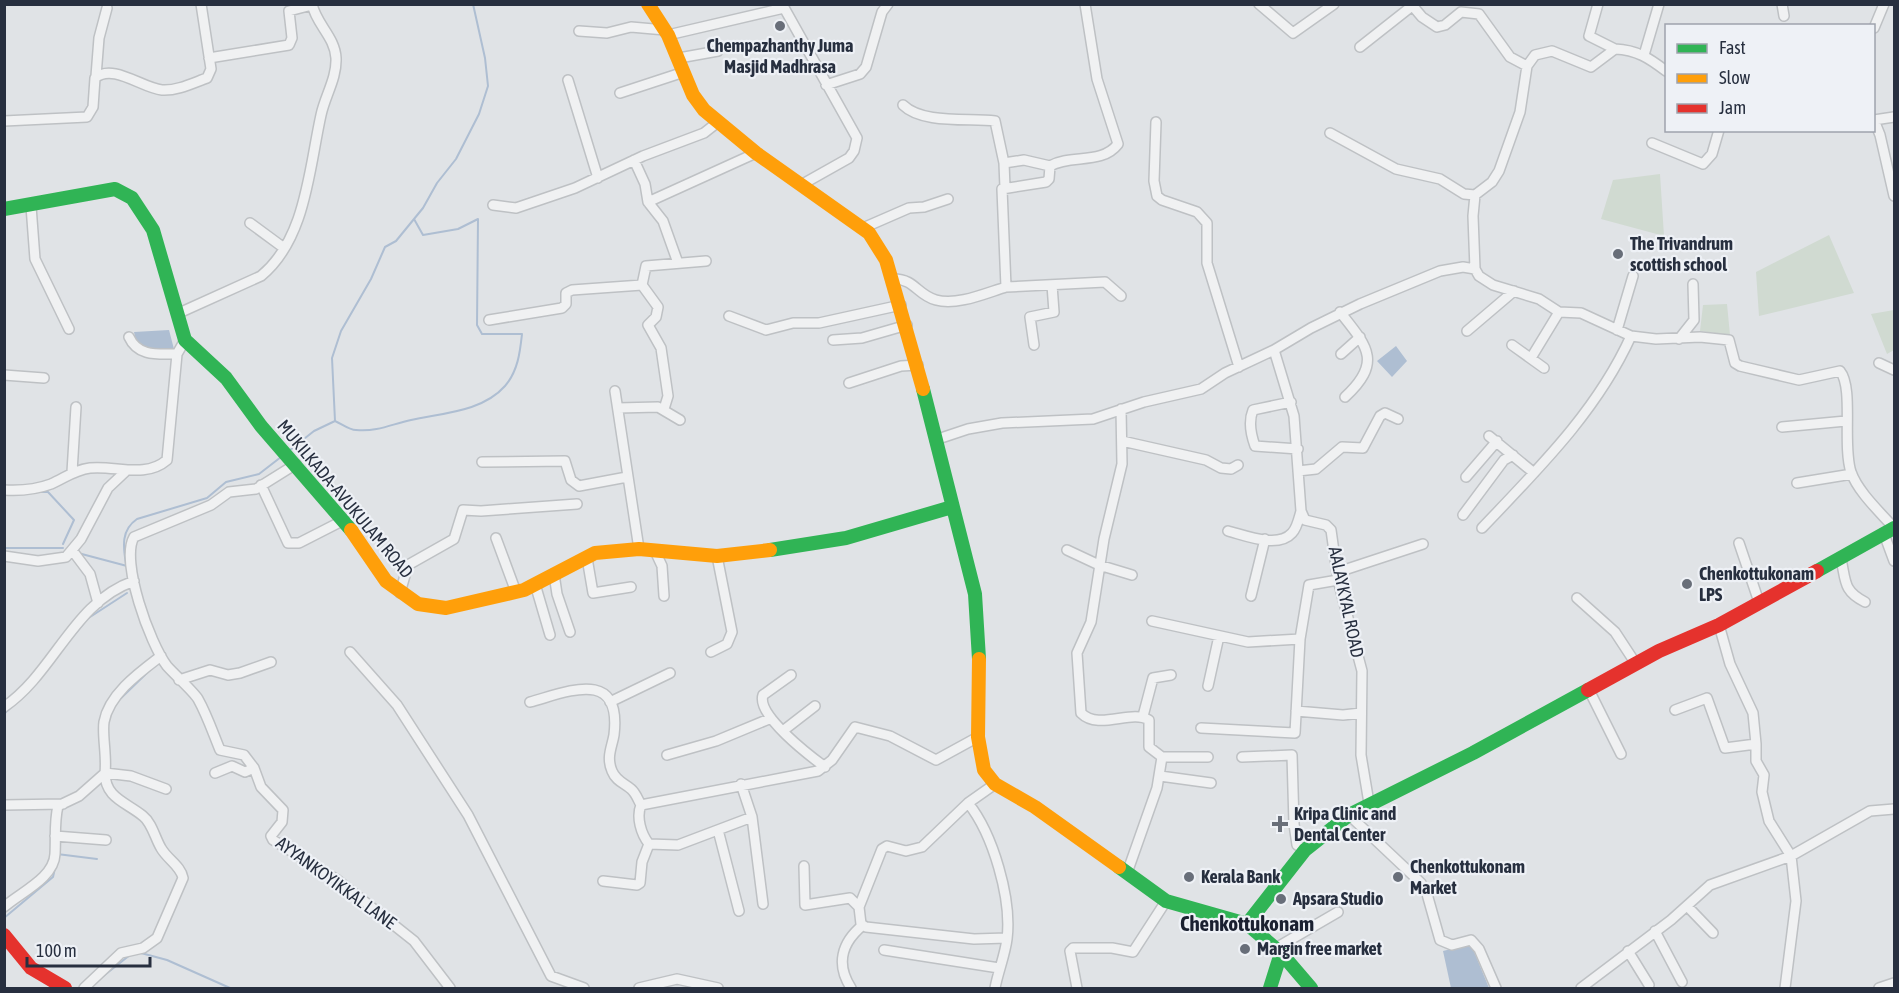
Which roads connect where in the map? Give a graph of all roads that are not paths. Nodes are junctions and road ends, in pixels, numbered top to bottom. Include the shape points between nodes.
1 (201, 4) edge
2 (648, 4) edge
3 (1085, 4) edge
4 (1259, 4) edge
5 (1334, 4) edge
6 (1598, 4) edge
7 (1659, 4) edge
8 (1782, 4) edge
9 (1884, 4) edge
10 (312, 5) edge
11 (888, 5) edge
12 (1411, 5) edge
13 (783, 6) edge
14 (107, 8) dead end
15 (1466, 8) edge
16 (1784, 16) dead end
17 (1875, 26) edge
18 (579, 31) dead end
19 (666, 33) junction
20 (1360, 47) dead end
21 (1615, 49) junction
22 (718, 51) dead end
23 (1644, 55) junction
24 (209, 58) junction
25 (679, 58) junction
26 (1527, 66) junction
27 (1665, 70) edge
28 (684, 72) junction
29 (96, 76) junction
30 (568, 80) dead end
31 (826, 85) junction
32 (620, 93) dead end
33 (903, 105) dead end
34 (1894, 117) edge
35 (1875, 120) edge
36 (4, 121) edge
37 (718, 122) junction
38 (1156, 122) dead end
39 (1875, 123) edge
40 (1718, 132) edge
41 (1330, 133) dead end
42 (1652, 142) dead end
43 (756, 153) junction
44 (634, 160) junction
45 (1004, 163) junction
46 (1050, 166) junction
47 (598, 178) junction
48 (801, 185) junction
49 (1005, 188) junction
50 (1475, 195) junction
51 (1894, 196) edge
52 (948, 199) dead end
53 (648, 202) junction
54 (493, 205) dead end
55 (31, 206) junction
56 (4, 209) edge
57 (250, 223) dead end
58 (863, 228) junction
59 (284, 248) junction
60 (706, 261) dead end
61 (678, 263) junction
62 (1475, 269) junction
63 (1633, 276) dead end
64 (894, 279) junction
65 (1693, 284) dead end
66 (642, 285) junction
67 (1052, 285) junction
68 (1006, 287) junction
69 (1514, 291) junction
70 (1121, 296) dead end
71 (901, 305) junction
72 (1340, 312) junction
73 (1559, 312) junction
74 (179, 313) junction
75 (729, 316) dead end
76 (489, 320) dead end
77 (907, 325) junction
78 (69, 329) dead end
79 (1617, 330) junction
80 (1467, 331) dead end
81 (1631, 336) junction
82 (1360, 337) junction
83 (129, 338) dead end
84 (1679, 339) junction
85 (833, 340) dead end
86 (191, 344) junction
87 (1034, 345) dead end
88 (1512, 345) dead end
89 (1274, 350) junction
90 (177, 354) junction
91 (1341, 354) dead end
92 (1531, 358) junction
93 (1879, 363) dead end
94 (918, 365) junction
95 (1239, 367) junction
96 (1544, 368) dead end
97 (1894, 370) edge
98 (4, 375) edge
99 (44, 378) dead end
100 (849, 383) dead end
101 (615, 391) dead end
102 (1345, 397) dead end
103 (1291, 402) junction
104 (76, 407) dead end
105 (618, 408) junction
106 (664, 409) junction
107 (1121, 409) junction
108 (1398, 419) dead end
109 (680, 420) dead end
110 (1845, 421) junction
111 (1782, 427) dead end
112 (935, 440) junction
113 (1122, 441) junction
114 (1298, 448) junction
115 (1512, 455) junction
116 (288, 456) junction
117 (482, 462) dead end
118 (1238, 465) dead end
119 (1298, 471) junction
120 (72, 472) junction
121 (125, 472) junction
122 (1534, 473) junction
123 (1852, 474) junction
124 (627, 477) junction
125 (1466, 477) dead end
126 (1797, 483) dead end
127 (261, 485) junction
128 (4, 490) edge
129 (577, 504) dead end
130 (952, 507) junction
131 (1463, 515) dead end
132 (1301, 518) junction
133 (344, 520) junction
134 (1482, 528) dead end
135 (1891, 530) edge
136 (1228, 531) dead end
137 (496, 538) dead end
138 (1265, 539) junction
139 (1739, 543) dead end
140 (1423, 544) dead end
141 (639, 549) junction
142 (72, 550) junction
143 (1067, 550) dead end
144 (655, 551) junction
145 (4, 556) edge
146 (717, 556) junction
147 (587, 558) junction
148 (1841, 559) junction
149 (1894, 561) edge
150 (1100, 565) junction
151 (554, 574) junction
152 (1132, 575) dead end
153 (1338, 576) junction
154 (132, 582) junction
155 (535, 584) junction
156 (631, 587) dead end
157 (516, 592) junction
158 (400, 593) junction
159 (664, 596) dead end
160 (1251, 596) dead end
161 (1577, 598) dead end
162 (1759, 602) junction
163 (1865, 602) dead end
164 (98, 603) junction
165 (1152, 621) dead end
166 (1719, 625) junction
167 (570, 632) dead end
168 (550, 635) dead end
169 (1219, 636) junction
170 (1300, 639) junction
171 (350, 652) dead end
172 (711, 652) dead end
173 (158, 658) junction
174 (271, 662) dead end
175 (1636, 664) junction
176 (670, 673) dead end
177 (791, 675) dead end
178 (1171, 675) dead end
179 (179, 680) junction
180 (1208, 686) dead end
181 (1589, 690) junction
182 (530, 702) dead end
183 (610, 702) junction
184 (815, 706) dead end
185 (4, 707) edge
186 (1675, 710) dead end
187 (1296, 711) junction
188 (1361, 713) junction
189 (1143, 716) junction
190 (770, 718) junction
191 (1201, 728) dead end
192 (784, 730) junction
193 (978, 737) junction
194 (1756, 744) junction
195 (1621, 754) dead end
196 (666, 755) dead end
197 (1162, 757) junction
198 (1242, 757) dead end
199 (1208, 758) dead end
200 (825, 767) junction
201 (254, 768) junction
202 (107, 773) junction
203 (215, 773) dead end
204 (1160, 776) junction
205 (1211, 783) dead end
206 (741, 784) junction
207 (995, 784) junction
208 (166, 789) dead end
209 (968, 803) junction
210 (1369, 803) junction
211 (63, 804) junction
212 (4, 805) edge
213 (641, 805) junction
214 (1894, 809) edge
215 (1349, 815) junction
216 (752, 817) junction
217 (718, 830) junction
218 (56, 836) junction
219 (106, 840) dead end
220 (649, 844) junction
221 (1305, 850) junction
222 (1791, 856) junction
223 (804, 866) dead end
224 (1127, 873) junction
225 (603, 880) dead end
226 (1166, 901) junction
227 (763, 904) dead end
228 (1687, 906) junction
229 (4, 907) edge
230 (860, 907) junction
231 (739, 911) dead end
232 (1338, 912) dead end
233 (1247, 924) junction
234 (863, 925) junction
235 (1655, 931) junction
236 (1713, 933) dead end
237 (4, 935) edge
238 (1007, 938) junction
239 (884, 950) dead end
240 (1278, 951) junction
241 (1628, 951) junction
242 (999, 968) junction
243 (1682, 982) dead end
244 (1894, 983) edge
245 (1649, 985) dead end
246 (65, 988) edge
247 (84, 988) edge
248 (450, 988) edge
249 (584, 988) edge
250 (639, 988) edge
251 (718, 988) edge
252 (851, 988) edge
253 (995, 988) edge
254 (1077, 988) edge
255 (1270, 988) edge
256 (1311, 988) edge
257 (1496, 988) edge
258 (1581, 988) edge
259 (1785, 988) edge
260 (1879, 988) edge

1 - 24 street
2 - 19 main road
3 - 46 street via 1097,80 1118,144 1113,152 1102,157
4 - 5 street via 1293,33
6 - 21 street via 1589,36
7 - 23 street
8 - 16 street
9 - 17 street
10 - 24 street via 289,11 289,45
10 - 59 street via 331,38 336,59 334,79 321,113 308,184
11 - 31 street via 882,12 866,68 860,74
12 - 15 street via 1437,27
12 - 20 street
13 - 19 street
13 - 31 street
14 - 29 street via 99,38
15 - 26 street via 1479,14 1510,57
18 - 19 street via 607,33 631,27
19 - 25 main road
21 - 23 street
21 - 26 street via 1592,67 1552,51 1535,55
22 - 25 street
23 - 27 street
24 - 29 street via 211,74 207,78 173,90 107,73
25 - 28 main road
26 - 50 street via 1520,112 1499,171
28 - 32 street
28 - 37 main road via 693,95
29 - 36 street via 93,107 87,117
30 - 47 street
31 - 48 street via 857,138 854,151 849,158
33 - 45 street via 911,113 954,121 994,121
34 - 35 street
37 - 43 main road
37 - 44 street via 704,133
38 - 95 street via 1154,189 1162,200 1197,212 1207,223 1207,263
39 - 51 street
40 - 42 street via 1712,154 1703,164
41 - 50 street via 1396,170 1440,179 1464,194
43 - 48 main road
43 - 53 street
44 - 47 street
44 - 53 street
45 - 46 street via 1024,160
45 - 49 street
46 - 49 street via 1046,182
47 - 54 street via 516,208
48 - 58 main road
49 - 68 street via 1001,193
50 - 62 street
52 - 58 street via 909,208
53 - 61 street via 663,221
55 - 56 main road
55 - 74 main road via 115,189 126,194 153,230
55 - 78 street via 35,259
57 - 59 street
58 - 64 main road via 881,249
59 - 74 street via 261,276
60 - 61 street
61 - 66 street via 646,266
62 - 69 street via 1493,285
62 - 72 street via 1440,271
63 - 79 street
64 - 68 street via 906,279 934,300 949,302
64 - 71 main road
65 - 84 street via 1694,320
66 - 76 street via 572,290 566,293 562,308
66 - 106 street via 658,307 656,317 648,325 661,348 668,396
67 - 68 street
67 - 70 street via 1105,282
67 - 87 street via 1054,312 1030,317
69 - 73 street via 1539,299
69 - 80 street
71 - 75 street via 766,330
71 - 77 main road
72 - 82 street
72 - 89 street
73 - 79 street via 1581,312
73 - 92 street
74 - 86 main road
77 - 85 street via 862,338
77 - 94 main road
79 - 81 street
81 - 84 street
81 - 122 street via 1592,405
82 - 91 street
82 - 102 street via 1368,349 1368,364 1362,380
83 - 90 street via 146,353
84 - 110 street via 1729,340 1735,363 1740,366 1799,380 1840,371 1847,390
86 - 90 street
86 - 116 main road, MUKILKADA-AVUKULAM ROAD via 226,378
88 - 92 street
89 - 95 street
89 - 103 street
90 - 121 street via 167,460
92 - 96 street
93 - 97 street
94 - 100 street via 901,366
94 - 112 main road
95 - 107 street via 1200,389
98 - 99 street
101 - 105 street
103 - 114 street
103 - 114 street via 1252,410 1252,436 1255,446
104 - 120 street
105 - 106 street
105 - 124 street
106 - 109 street
107 - 112 street via 1093,419 1002,423
107 - 113 street
108 - 119 street via 1385,413 1363,448 1342,447 1316,469
110 - 111 street
110 - 123 street
112 - 130 main road
113 - 118 street via 1206,460 1221,468
113 - 150 street via 1122,464
114 - 119 street
115 - 122 street
115 - 125 street via 1493,438
115 - 131 street via 1504,460
116 - 127 street, AYYANKOYIKKAL LANE
116 - 133 main road, MUKILKADA-AVUKULAM ROAD
117 - 124 street via 565,461 571,480 579,486
119 - 132 street
120 - 121 street via 92,468
120 - 128 street via 27,491
121 - 142 street via 108,488
122 - 134 street
123 - 126 street
123 - 135 street
124 - 141 street
127 - 133 street via 288,543 299,543
127 - 154 street, AYYANKOYIKKAL LANE via 229,492 211,505 134,537 129,546
129 - 158 street via 464,510 454,539 408,565
130 - 146 main road, MUKILKADA-AVUKULAM ROAD via 823,543
130 - 193 main road via 975,594 980,682
132 - 138 street via 1289,536
132 - 153 street, AALAYKYAL ROAD via 1331,530
133 - 158 main road, MUKILKADA-AVUKULAM ROAD via 386,581
135 - 148 main road
135 - 149 street
136 - 138 street
137 - 157 street
138 - 160 street
139 - 162 street
140 - 153 street
141 - 144 main road, MUKILKADA-AVUKULAM ROAD
141 - 147 main road, MUKILKADA-AVUKULAM ROAD via 606,551
142 - 145 street via 66,557 38,561
142 - 164 street via 90,574
143 - 150 street
144 - 146 main road, MUKILKADA-AVUKULAM ROAD
144 - 159 street via 662,566
146 - 172 street via 732,632 727,644
147 - 151 main road, MUKILKADA-AVUKULAM ROAD
147 - 156 street via 593,593
148 - 162 main road
148 - 163 street via 1847,589
150 - 152 street
150 - 189 street via 1091,622 1077,653 1079,708 1084,717 1095,719
151 - 155 main road, MUKILKADA-AVUKULAM ROAD
151 - 167 street
153 - 170 street via 1309,585
153 - 188 street, AALAYKYAL ROAD via 1362,671
154 - 164 street
154 - 173 street, AYYANKOYIKKAL LANE
155 - 157 main road, MUKILKADA-AVUKULAM ROAD
155 - 168 street
157 - 158 main road, MUKILKADA-AVUKULAM ROAD via 446,608 418,604
161 - 175 street via 1615,632
162 - 166 main road
164 - 185 street via 78,620 46,667 17,699
165 - 169 street
166 - 175 main road
166 - 194 street via 1730,664 1753,713
169 - 170 street via 1248,642
169 - 180 street
170 - 187 street
171 - 249 street via 397,705 468,815 551,976
173 - 179 street, AYYANKOYIKKAL LANE
173 - 202 street via 111,704 104,723
174 - 179 street via 240,673 228,675 210,670
175 - 181 main road
176 - 183 street
177 - 190 street via 763,695 762,705
178 - 189 street via 1153,678
179 - 201 street, AYYANKOYIKKAL LANE via 196,696 222,752 241,753
181 - 195 street
181 - 210 main road via 1437,772
182 - 183 street via 586,687 604,694
183 - 213 street via 614,721 609,751 612,771
184 - 192 street
186 - 194 street via 1707,698 1725,748
187 - 188 street
187 - 191 street via 1295,733
188 - 210 street, AALAYKYAL ROAD via 1361,755
189 - 197 street via 1149,720 1149,747
190 - 192 street
190 - 196 street via 716,741
192 - 200 street
193 - 200 street via 936,760 890,735 855,727
193 - 207 main road via 984,770
194 - 222 street via 1769,821
197 - 199 street
197 - 204 street
198 - 221 street via 1292,755 1294,824 1298,845
200 - 206 street
201 - 203 street via 245,772 232,766
201 - 248 street, AYYANKOYIKKAL LANE via 261,787 284,814 272,832 273,840 336,879 414,941
202 - 208 street via 130,776
202 - 211 street
202 - 247 street via 105,785 116,800 144,816 183,878 157,938 143,948 121,953
204 - 205 street
204 - 224 street
206 - 213 street
206 - 216 street
207 - 209 street
207 - 224 main road via 1035,807
209 - 230 street via 922,847 906,851 887,846 882,849
209 - 238 street via 985,826 1001,875
210 - 215 main road
211 - 212 street
211 - 218 street via 56,815
213 - 220 street via 638,812
214 - 222 street via 1870,811
215 - 221 main road
215 - 257 street via 1421,883 1440,940 1452,945 1471,939
216 - 217 street
216 - 227 street
217 - 220 street via 678,845
217 - 231 street
218 - 219 street
218 - 229 street via 50,870
220 - 225 street via 640,883
221 - 233 main road
222 - 228 street via 1710,885
222 - 259 street via 1796,901
223 - 230 street via 805,905 850,898
224 - 226 main road
226 - 233 main road
226 - 254 street via 1133,952 1073,948 1070,951
228 - 235 street
228 - 236 street
230 - 234 street
232 - 240 street
233 - 240 main road
234 - 238 street via 974,939
234 - 252 street via 844,947 842,971
235 - 241 street
235 - 243 street
237 - 246 main road via 31,969
238 - 242 street
239 - 242 street
240 - 255 main road
240 - 256 main road
241 - 245 street
241 - 258 street
242 - 253 street
244 - 260 street
250 - 251 street via 677,979

